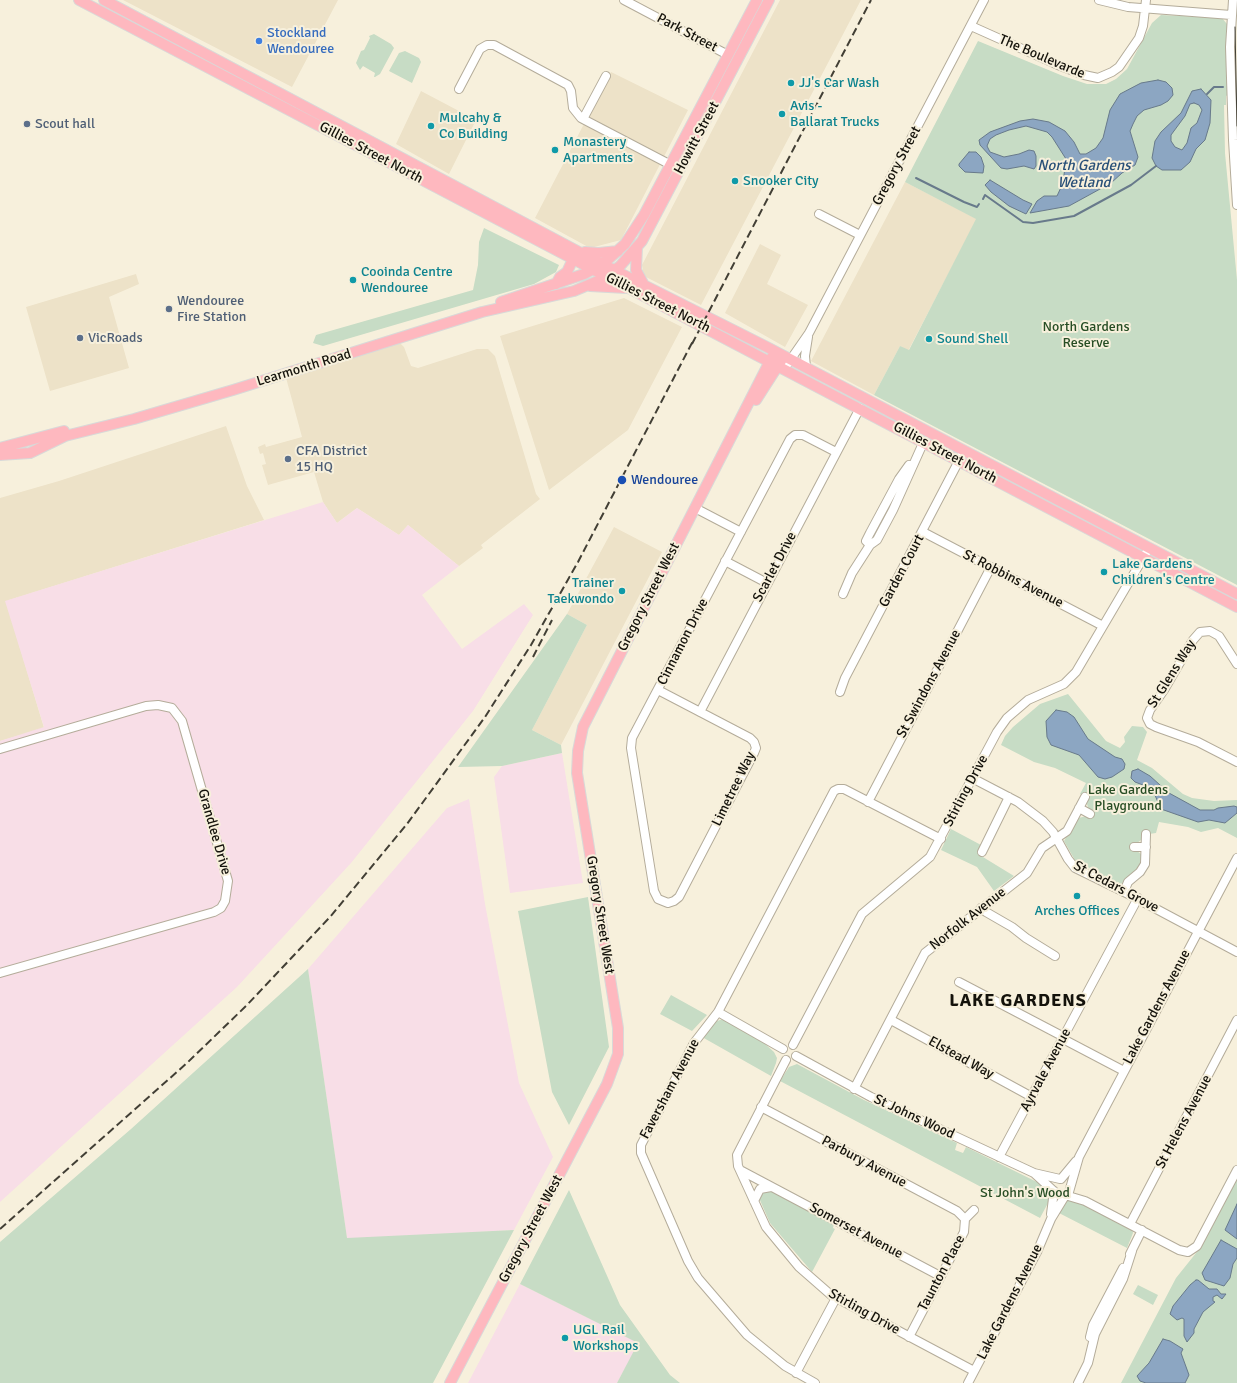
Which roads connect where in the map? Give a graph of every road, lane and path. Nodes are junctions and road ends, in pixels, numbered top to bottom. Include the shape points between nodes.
1 (80, 0) edge
2 (104, 0) edge
3 (624, 0) edge
4 (757, 0) edge
5 (769, 0) edge
6 (984, 0) edge
7 (1099, 0) edge
8 (1232, 0) edge
9 (1146, 4) edge
10 (1231, 15) junction
11 (970, 26) junction
12 (728, 55) junction
13 (606, 76) dead end
14 (714, 83) junction
15 (724, 88) junction
16 (459, 89) dead end
17 (280, 93) junction
18 (275, 103) junction
19 (583, 119) junction
20 (671, 165) junction
21 (680, 170) junction
22 (1237, 205) edge
23 (819, 214) dead end
24 (860, 235) junction
25 (637, 248) junction
26 (618, 251) junction
27 (576, 255) junction
28 (603, 264) junction
29 (594, 270) junction
30 (615, 270) junction
31 (606, 276) junction
32 (644, 285) junction
33 (554, 286) junction
34 (588, 286) junction
35 (630, 288) junction
36 (410, 333) junction
37 (809, 333) junction
38 (783, 355) junction
39 (777, 366) junction
40 (806, 367) junction
41 (291, 369) junction
42 (849, 403) junction
43 (860, 408) junction
44 (851, 423) junction
45 (924, 441) junction
46 (0, 448) edge
47 (964, 451) junction
48 (836, 452) junction
49 (917, 453) junction
50 (0, 455) edge
51 (960, 460) junction
52 (884, 505) junction
53 (695, 508) junction
54 (893, 510) junction
55 (741, 532) junction
56 (923, 532) junction
57 (870, 533) junction
58 (878, 537) junction
59 (870, 545) junction
60 (1149, 548) junction
61 (1143, 557) junction
62 (725, 561) junction
63 (990, 567) junction
64 (767, 583) junction
65 (842, 594) dead end
66 (1237, 594) edge
67 (1237, 607) edge
68 (1103, 626) junction
69 (1237, 664) edge
70 (658, 690) junction
71 (840, 692) dead end
72 (700, 712) junction
73 (0, 749) edge
74 (1237, 762) edge
75 (972, 778) junction
76 (1009, 797) junction
77 (1085, 797) dead end
78 (868, 802) junction
79 (1079, 808) junction
80 (1090, 814) dead end
81 (1146, 834) dead end
82 (1057, 838) junction
83 (941, 839) junction
84 (1134, 847) dead end
85 (1146, 847) junction
86 (982, 852) dead end
87 (1237, 858) edge
88 (1124, 892) junction
89 (1138, 898) junction
90 (665, 903) joint
91 (981, 908) junction
92 (1198, 930) junction
93 (1237, 952) edge
94 (1055, 956) dead end
95 (0, 973) edge
96 (959, 982) dead end
97 (718, 1012) junction
98 (890, 1020) junction
99 (1237, 1020) edge
100 (1063, 1038) junction
101 (792, 1045) junction
102 (782, 1049) junction
103 (796, 1056) junction
104 (786, 1060) junction
105 (1124, 1071) junction
106 (854, 1088) junction
107 (1032, 1096) junction
108 (760, 1107) junction
109 (999, 1157) junction
110 (1079, 1157) junction
111 (740, 1170) junction
112 (1237, 1170) edge
113 (1034, 1173) junction
114 (1061, 1179) junction
115 (1070, 1185) junction
116 (771, 1187) junction
117 (1054, 1190) junction
118 (1065, 1195) junction
119 (754, 1201) junction
120 (1085, 1201) junction
121 (974, 1210) dead end
122 (965, 1219) junction
123 (1051, 1219) junction
124 (1130, 1224) junction
125 (1142, 1230) junction
126 (940, 1276) junction
127 (836, 1298) junction
128 (909, 1337) junction
129 (974, 1371) junction
130 (796, 1373) junction
131 (450, 1383) edge
132 (815, 1383) edge
133 (968, 1383) edge
134 (1078, 1383) edge

1 - 18 main road, Gillies Street North
2 - 17 main road, Gillies Street North
3 - 12 street, Park Street
4 - 12 main road, Howitt Street
5 - 15 main road, Howitt Street
6 - 11 street, Gregory Street
7 - 9 street via 1124,6
8 - 10 street
9 - 10 street
9 - 11 street, The Boulevarde via 1142,32 1123,62 1112,72 1098,78 1084,76
10 - 22 street via 1232,140
11 - 24 street, Gregory Street
12 - 14 main road, Howitt Street
13 - 19 street
14 - 15 main road
14 - 20 main road, Howitt Street
15 - 21 main road, Howitt Street
16 - 19 street via 480,49 486,45 493,45 568,85 574,110
17 - 18 main road
17 - 27 main road, Gillies Street North
18 - 27 main road, Gillies Street North
19 - 20 street
20 - 21 main road
20 - 26 main road, Howitt Street via 644,215
21 - 25 main road, Howitt Street
23 - 24 street
24 - 37 street, Gregory Street
25 - 30 main road, Howitt Street
25 - 32 main road via 636,270
26 - 27 main road
26 - 28 main road, Howitt Street
27 - 28 main road, Gillies Street North
27 - 29 main road, Gillies Street North
27 - 33 main road via 567,272
28 - 29 main road, Howitt Street
28 - 30 main road, Gillies Street North
29 - 31 main road, Gillies Street North
29 - 33 main road, Learmonth Road
30 - 31 main road, Howitt Street
30 - 32 main road, Gillies Street North
31 - 34 main road, Learmonth Road
31 - 35 main road, Gillies Street North
32 - 38 main road, Gillies Street North
33 - 36 main road, Learmonth Road
34 - 35 main road
34 - 36 main road, Learmonth Road via 558,296 484,312
35 - 39 main road, Gillies Street North
36 - 41 main road, Learmonth Road
37 - 38 street, Gregory Street
37 - 40 street, Gregory Street
38 - 39 main road, Gregory Street West
38 - 40 main road, Gillies Street North
39 - 42 main road, Gillies Street North
39 - 53 main road, Gregory Street West via 730,442
40 - 47 main road, Gillies Street North
41 - 46 main road, Learmonth Road
41 - 50 main road, Learmonth Road via 134,419 65,436 30,453
42 - 43 main road, Gillies Street North
42 - 44 street via 853,415
43 - 44 street, Scarlet Drive
43 - 45 main road, Gillies Street North
44 - 48 street, Scarlet Drive
45 - 49 street
45 - 51 main road, Gillies Street North
47 - 51 street, Garden Court
47 - 60 main road, Gillies Street North
48 - 55 street, Cinnamon Drive via 802,434 792,436
48 - 64 street, Scarlet Drive
49 - 52 street
49 - 54 street
51 - 56 street, Garden Court
51 - 61 main road, Gillies Street North
52 - 54 street
52 - 57 street
53 - 55 street
53 - 131 main road, Gregory Street West via 588,716 578,752 581,801 618,1028 619,1046 614,1067
54 - 58 street
55 - 62 street, Cinnamon Drive
56 - 63 street, St Robbins Avenue
56 - 71 street, Garden Court via 845,678
57 - 58 street
57 - 59 street via 866,541
58 - 59 street via 875,543
59 - 65 street
60 - 61 street, Stirling Drive
60 - 66 main road, Gillies Street North
61 - 67 main road, Gillies Street North
61 - 68 street, Stirling Drive
62 - 64 street
62 - 70 street, Cinnamon Drive
63 - 68 street, St Robbins Avenue
63 - 78 street, St Swindons Avenue
64 - 72 street, Scarlet Drive
68 - 75 street, Stirling Drive via 1069,680 1028,700 1007,718 996,732
69 - 74 street, St Glens Way via 1219,636 1210,631 1200,632 1147,716 1148,721 1156,727 1198,742
70 - 72 street, Limetree Way
70 - 90 street, Cinnamon Drive via 634,736 631,748 654,891 658,899
72 - 90 street, Limetree Way via 751,739 755,744 755,751 679,897
73 - 95 street, Grandlee Drive via 146,706 172,708 182,721 228,882 225,901 214,912
75 - 76 street, St Cedars Grove
75 - 83 street, Stirling Drive
76 - 82 street, St Cedars Grove via 1043,821
76 - 86 street
77 - 79 street, Norfolk Avenue
78 - 83 street
78 - 97 street, Faversham Avenue via 843,789 837,789 831,796
79 - 80 street
79 - 82 street, Norfolk Avenue via 1067,831
81 - 85 street
82 - 88 street, St Cedars Grove via 1075,868
82 - 91 street, Norfolk Avenue via 1042,848 1025,874
83 - 101 street, Stirling Drive via 926,862 862,914
84 - 85 street
85 - 88 street via 1143,868 1129,881
87 - 92 street, Lake Gardens Avenue
88 - 89 street, St Cedars Grove
89 - 92 street, St Cedars Grove
89 - 100 street, Ayrvale Avenue
91 - 94 street
91 - 98 street, Norfolk Avenue via 924,954
92 - 93 street, St Cedars Grove
92 - 105 street, Lake Gardens Avenue
96 - 100 street
97 - 102 street
97 - 130 street, Faversham Avenue via 694,1043 642,1142 641,1153 688,1261 698,1278 744,1332
98 - 106 street, Norfolk Avenue
98 - 107 street, Elstead Way
99 - 124 street, St Helens Avenue
100 - 105 street
100 - 107 street, Ayrvale Avenue
101 - 102 street via 786,1045
101 - 103 street via 797,1051
102 - 104 street via 782,1056
103 - 104 street
103 - 106 street, St Johns Wood
104 - 108 street, Stirling Drive
105 - 110 street, Lake Gardens Avenue
106 - 109 street, St Johns Wood
107 - 109 street, Ayrvale Avenue
108 - 111 street, Stirling Drive via 737,1154
108 - 122 street, Parbury Avenue via 957,1211
109 - 113 street, St Johns Wood
110 - 114 street, Lake Gardens Avenue
110 - 115 street, Lake Gardens Avenue
111 - 116 street, Somerset Avenue
111 - 119 street, Stirling Drive
112 - 125 street via 1197,1246 1189,1251 1181,1251
113 - 114 street, St Johns Wood
113 - 117 street, St Johns Wood
114 - 115 street
114 - 117 street via 1054,1184
115 - 118 street
115 - 120 street
116 - 119 street via 760,1189
116 - 126 street, Somerset Avenue
117 - 118 street via 1059,1196
117 - 123 street, Lake Gardens Avenue
118 - 120 street
118 - 123 street, Lake Gardens Avenue
119 - 127 street, Stirling Drive via 768,1229 788,1254 808,1276
120 - 124 street
121 - 122 street, Taunton Place
122 - 126 street, Taunton Place via 965,1229
123 - 129 street, Lake Gardens Avenue via 1037,1252
124 - 125 street
125 - 134 street via 1092,1327 1088,1363
126 - 128 street, Taunton Place
127 - 128 street, Stirling Drive
127 - 130 street
128 - 129 street, Stirling Drive
129 - 133 street, Lake Gardens Avenue
130 - 132 street, Faversham Avenue

